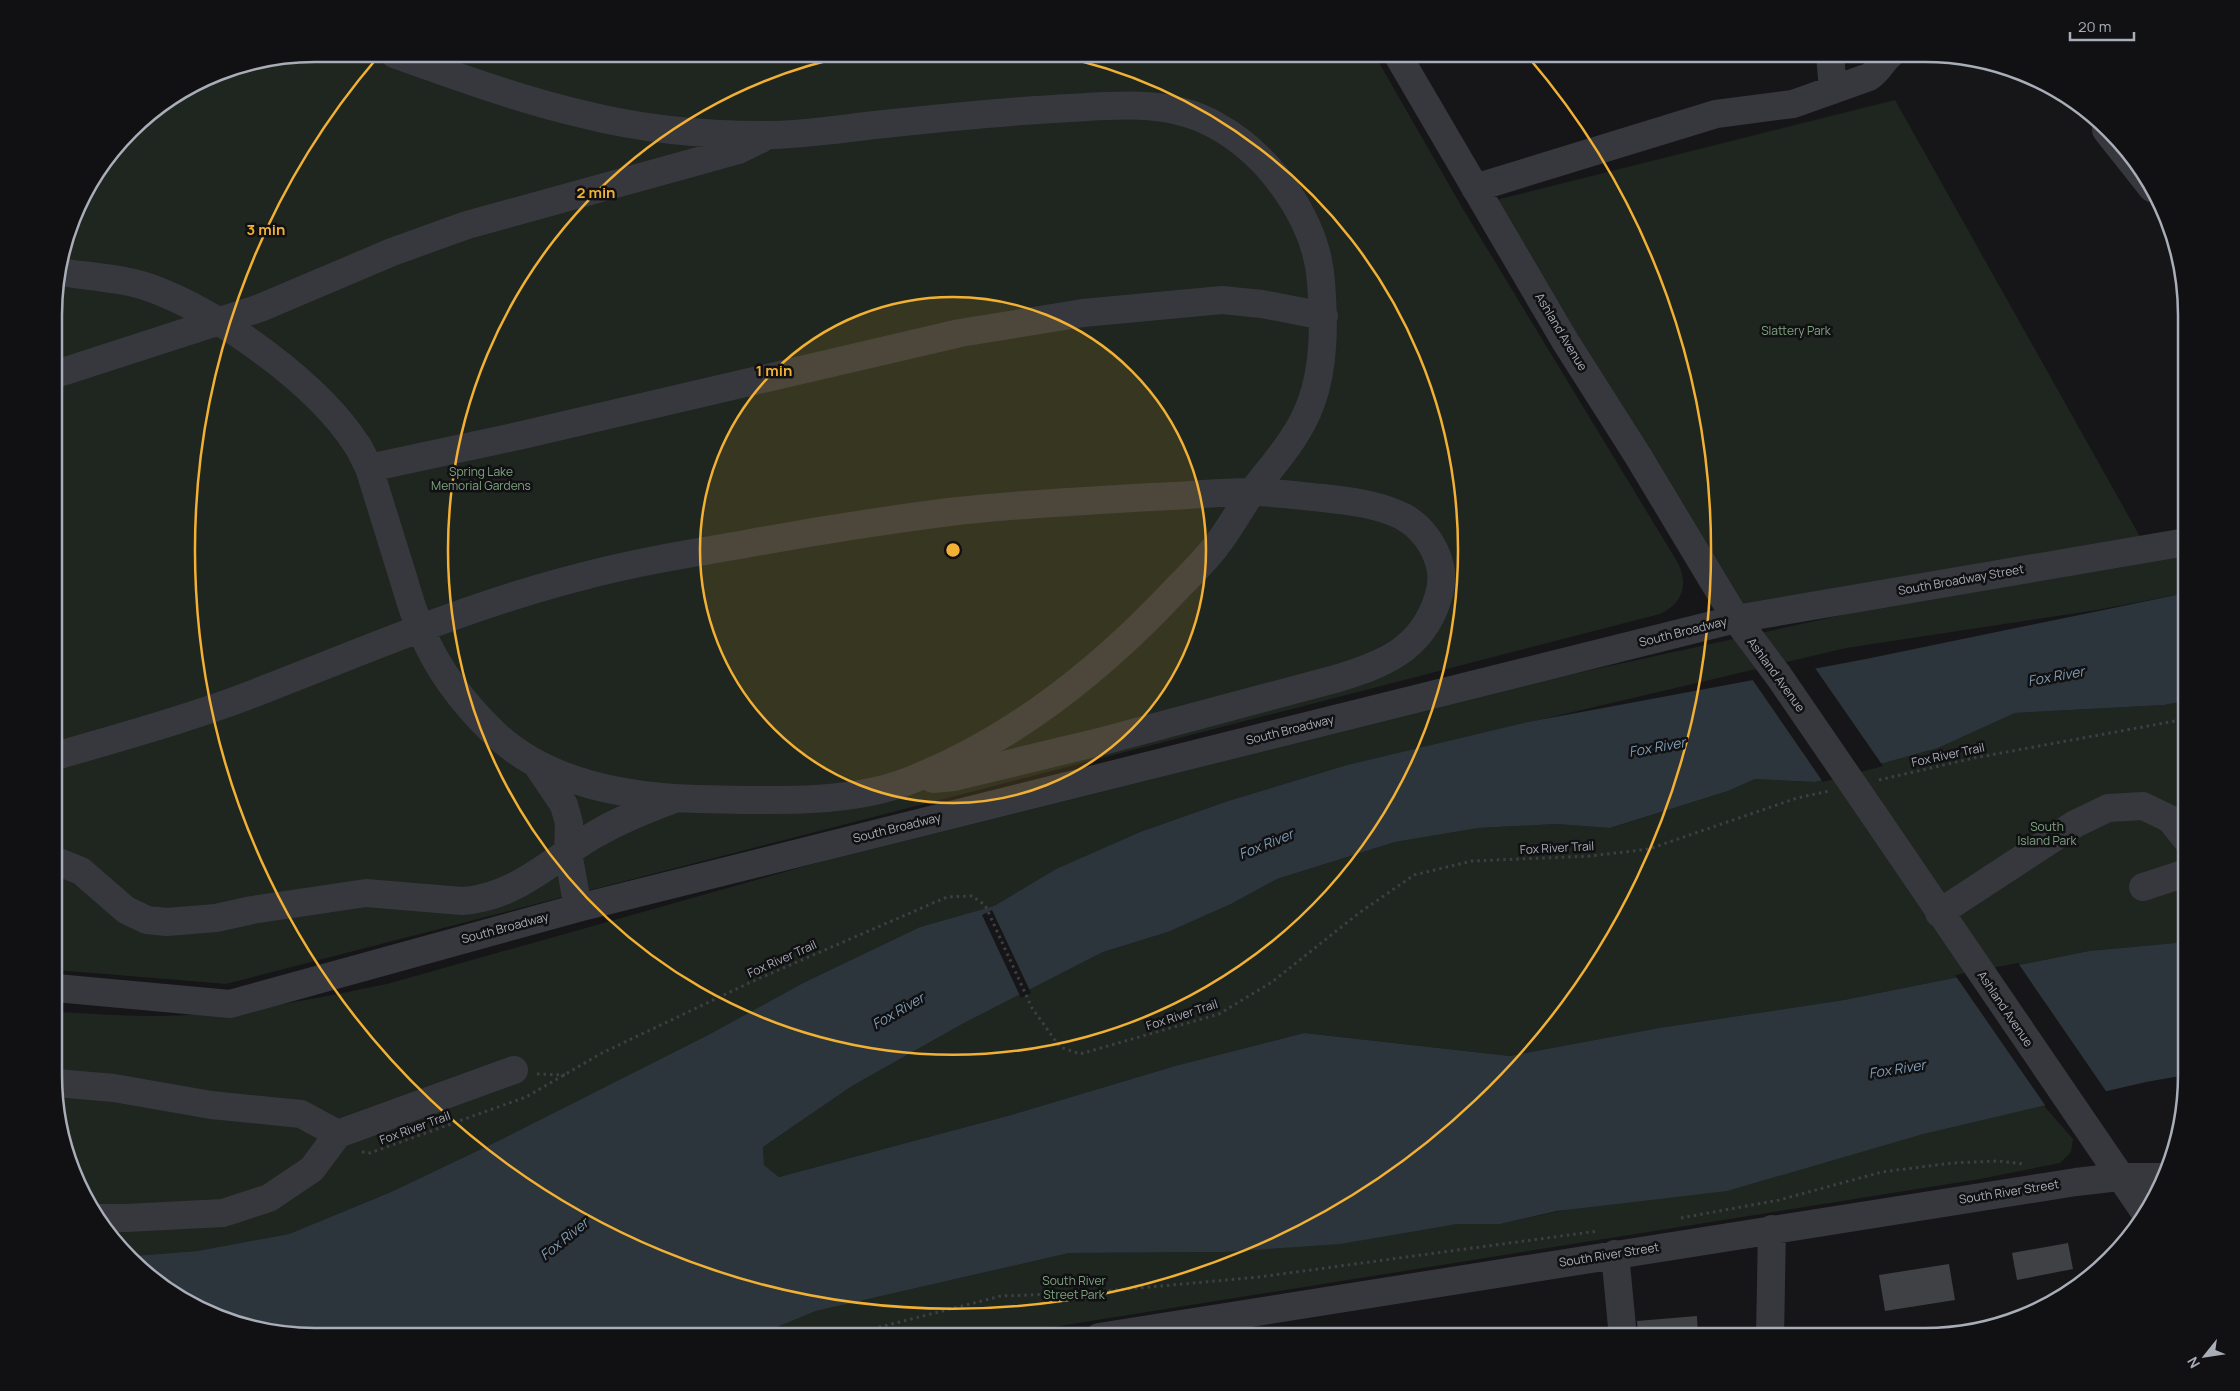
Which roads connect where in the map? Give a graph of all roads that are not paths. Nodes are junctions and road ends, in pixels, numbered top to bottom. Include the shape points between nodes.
1 (417, 62) edge
2 (1402, 62) edge
3 (1831, 62) edge
4 (1884, 62) edge
5 (1833, 90) junction
6 (769, 136) junction
7 (1476, 188) junction
8 (66, 273) edge
9 (1324, 316) junction
10 (218, 322) junction
11 (62, 372) edge
12 (369, 468) junction
13 (1252, 492) junction
14 (2178, 543) edge
15 (1736, 618) junction
16 (419, 628) junction
17 (62, 754) edge
18 (535, 762) junction
19 (908, 781) junction
20 (676, 798) junction
21 (2178, 828) edge
22 (568, 853) junction
23 (62, 862) edge
24 (2178, 876) edge
25 (2143, 887) dead end
26 (578, 908) junction
27 (1939, 913) junction
28 (62, 989) edge
29 (514, 1070) road end
30 (63, 1084) edge
31 (338, 1134) junction
32 (2120, 1177) junction
33 (2156, 1177) edge
34 (2141, 1207) edge
35 (107, 1218) edge
36 (1772, 1229) junction
37 (1615, 1254) junction
38 (1155, 1328) edge
39 (1622, 1328) edge
40 (1770, 1328) edge

1 - 6 street via 580,114 650,128
2 - 7 street, Ashland Avenue
3 - 5 street
4 - 5 street via 1869,77
5 - 7 street via 1793,104 1716,114
6 - 9 street via 958,115 1112,106 1140,105 1193,114 1222,129 1247,148 1293,198 1320,259
6 - 10 street via 738,150 466,225
7 - 15 street, Ashland Avenue via 1565,341
8 - 10 street via 155,289
9 - 12 street via 1222,300 1083,313 960,333
9 - 13 street via 1320,368 1312,401 1300,428
10 - 11 street
10 - 12 street via 278,364 316,398 357,445
12 - 16 street
13 - 16 street via 1028,504 789,536 580,577
13 - 19 street via 1214,549 1116,651 1032,715 988,743
13 - 19 street via 1357,502 1383,508 1405,518 1422,531 1434,548 1442,572 1441,591 1423,631 1389,660 1334,679 1000,767 954,777
14 - 15 street, South Broadway Street
15 - 26 street, South Broadway
15 - 27 street, Ashland Avenue, bridge
16 - 17 street via 246,696 154,728
16 - 18 street via 436,660 469,707 511,748
18 - 20 street via 593,786
18 - 22 street via 564,805
19 - 20 street via 882,790 818,798
20 - 22 street via 594,835
21 - 27 street via 2170,819 2143,806 2108,808 2075,824
22 - 23 street via 516,886 476,900 366,893 216,918 167,922 147,920 126,910 87,875
22 - 26 street
24 - 25 street
26 - 28 street, South Broadway via 230,1004
27 - 32 street, Ashland Avenue
29 - 31 street
30 - 31 street via 301,1114
31 - 35 street via 312,1169 269,1198 223,1212
32 - 33 street, South River Street
32 - 34 street, Ashland Avenue
32 - 36 street, South River Street
36 - 37 street, South River Street
36 - 40 street
37 - 38 street, South River Street
37 - 39 street

